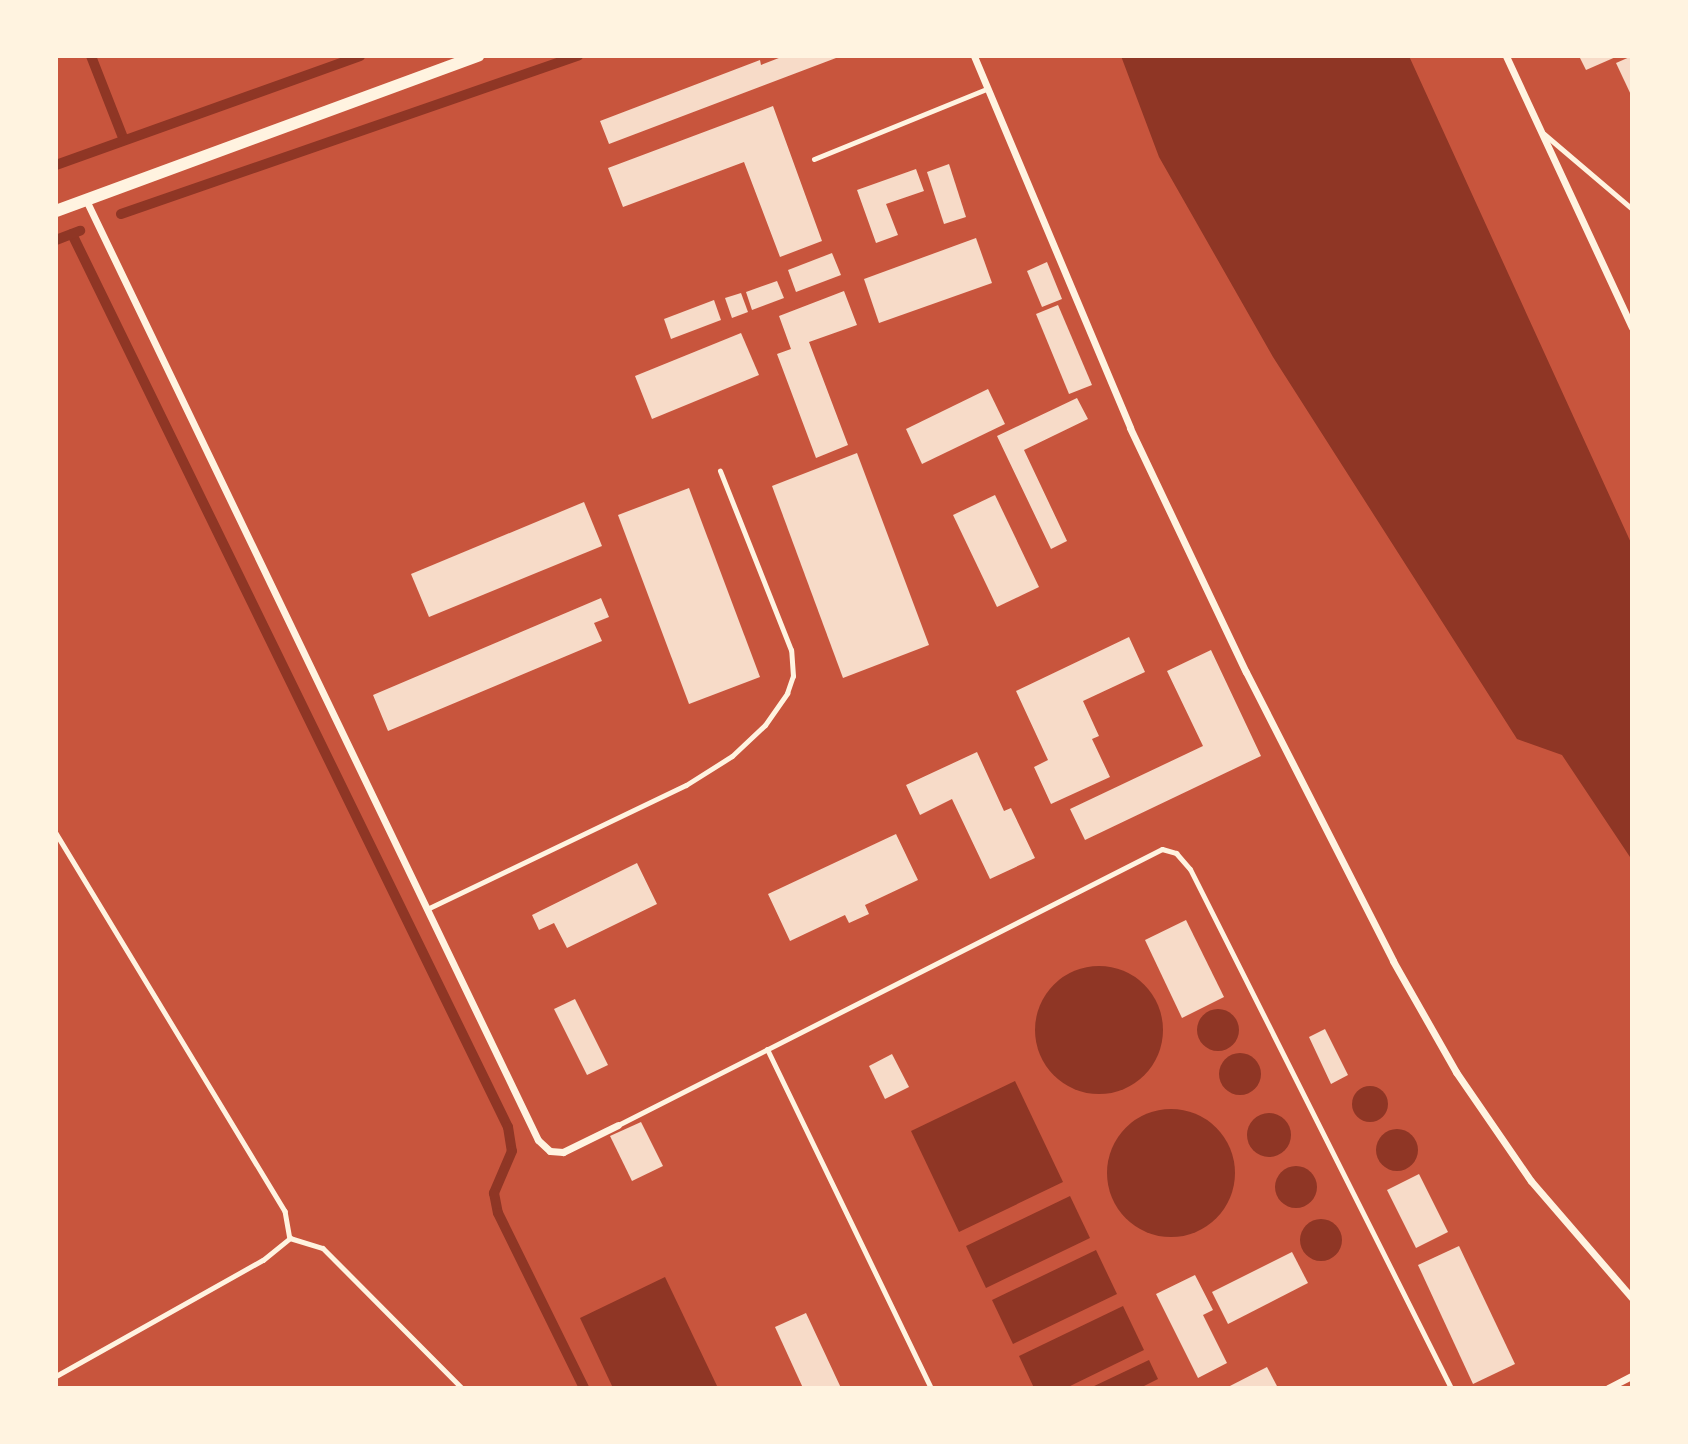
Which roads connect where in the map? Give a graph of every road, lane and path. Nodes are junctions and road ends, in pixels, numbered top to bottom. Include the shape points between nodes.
1 (478, 56) edge
2 (974, 56) edge
3 (1506, 56) edge
4 (986, 89) junction
5 (1542, 132) junction
6 (814, 159) dead end
7 (86, 200) junction
8 (1632, 209) edge
9 (56, 211) edge
10 (1632, 327) edge
11 (720, 471) dead end
12 (56, 833) edge
13 (427, 909) junction
14 (767, 1049) junction
15 (618, 1125) joint
16 (290, 1238) junction
17 (1632, 1298) edge
18 (56, 1376) edge
19 (1632, 1376) edge
20 (462, 1388) edge
21 (931, 1388) edge
22 (1451, 1388) edge
23 (1608, 1388) edge

1 - 7 street
2 - 4 street
3 - 5 street
4 - 6 lane
4 - 17 street via 1130,428 1246,672 1393,961 1456,1072 1531,1181
5 - 8 lane
5 - 10 street
7 - 9 street
7 - 13 street
11 - 13 lane via 791,650 793,676 787,693 765,725 732,755 686,785
12 - 16 path via 285,1211
13 - 15 street via 538,1140 550,1151 563,1152
14 - 15 lane
14 - 21 lane
14 - 22 lane via 1162,849 1176,853 1190,869
16 - 18 path via 263,1260
16 - 20 path via 323,1248
19 - 23 street

